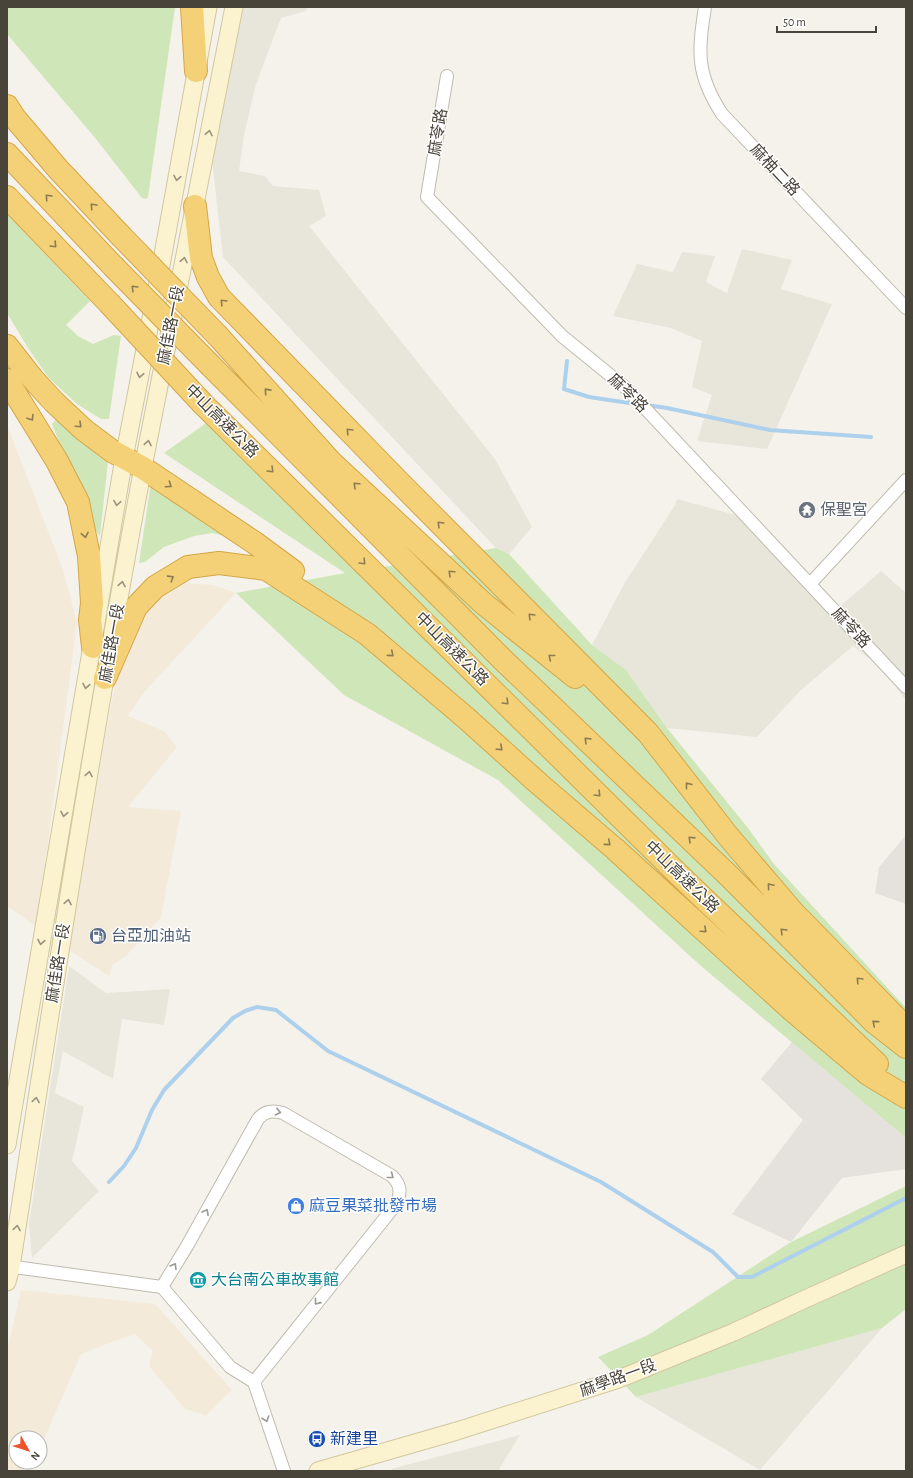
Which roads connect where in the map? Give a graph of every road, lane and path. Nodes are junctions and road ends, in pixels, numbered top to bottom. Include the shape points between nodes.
1 (192, 7) edge
2 (208, 7) edge
3 (234, 7) edge
4 (704, 7) edge
5 (196, 71) junction
6 (447, 76) dead end
7 (7, 106) edge
8 (7, 154) edge
9 (7, 197) edge
10 (195, 206) junction
11 (906, 308) edge
12 (7, 346) edge
13 (7, 380) edge
14 (124, 458) junction
15 (143, 468) junction
16 (906, 480) edge
17 (810, 584) junction
18 (367, 634) junction
19 (93, 647) junction
20 (105, 678) junction
21 (906, 687) edge
22 (648, 733) junction
23 (906, 1028) edge
24 (906, 1047) edge
25 (906, 1092) edge
26 (906, 1097) edge
27 (7, 1145) edge
28 (906, 1254) edge
29 (8, 1272) edge
30 (162, 1287) junction
31 (254, 1382) junction
32 (284, 1471) edge
33 (318, 1471) edge

1 - 5 highway
2 - 5 main road, 麻佳路一段
10 -> 3 main road, 麻佳路一段
4 - 11 street, 麻柚二路 via 700,53 705,79 715,103
5 -> 14 main road, 麻佳路一段
6 - 17 street, 麻苓路 via 427,197 562,336 635,398
22 -> 7 highway, bridge via 484,604 331,462 218,336 58,169
24 -> 8 highway, 中山高速公路, bridge via 874,1022 730,877 502,658 211,366
9 -> 25 highway, 中山高速公路, bridge via 203,404 677,874
15 -> 10 main road, 麻佳路一段
22 -> 10 highway via 405,489 219,297 201,258
12 -> 14 highway via 54,402 84,430
13 -> 19 highway via 58,461 78,502 89,556
14 - 15 highway
14 -> 19 main road, 麻佳路一段
15 -> 18 highway via 255,543 327,596
20 -> 15 main road, 麻佳路一段
16 - 17 street
17 - 21 street, 麻苓路
20 -> 18 highway via 136,607 155,588 188,567 219,563 266,569
18 -> 26 highway via 615,849 792,1010 868,1074
19 -> 27 main road, 麻佳路一段
29 -> 20 main road, 麻佳路一段
23 -> 22 highway via 792,911 728,836
28 - 33 main road, 麻學路一段 via 734,1332 619,1379 457,1431
29 - 30 street
30 - 31 street via 230,1367
30 -> 31 street via 258,1120 269,1111 283,1113 397,1181 400,1187 397,1203
31 -> 32 street

